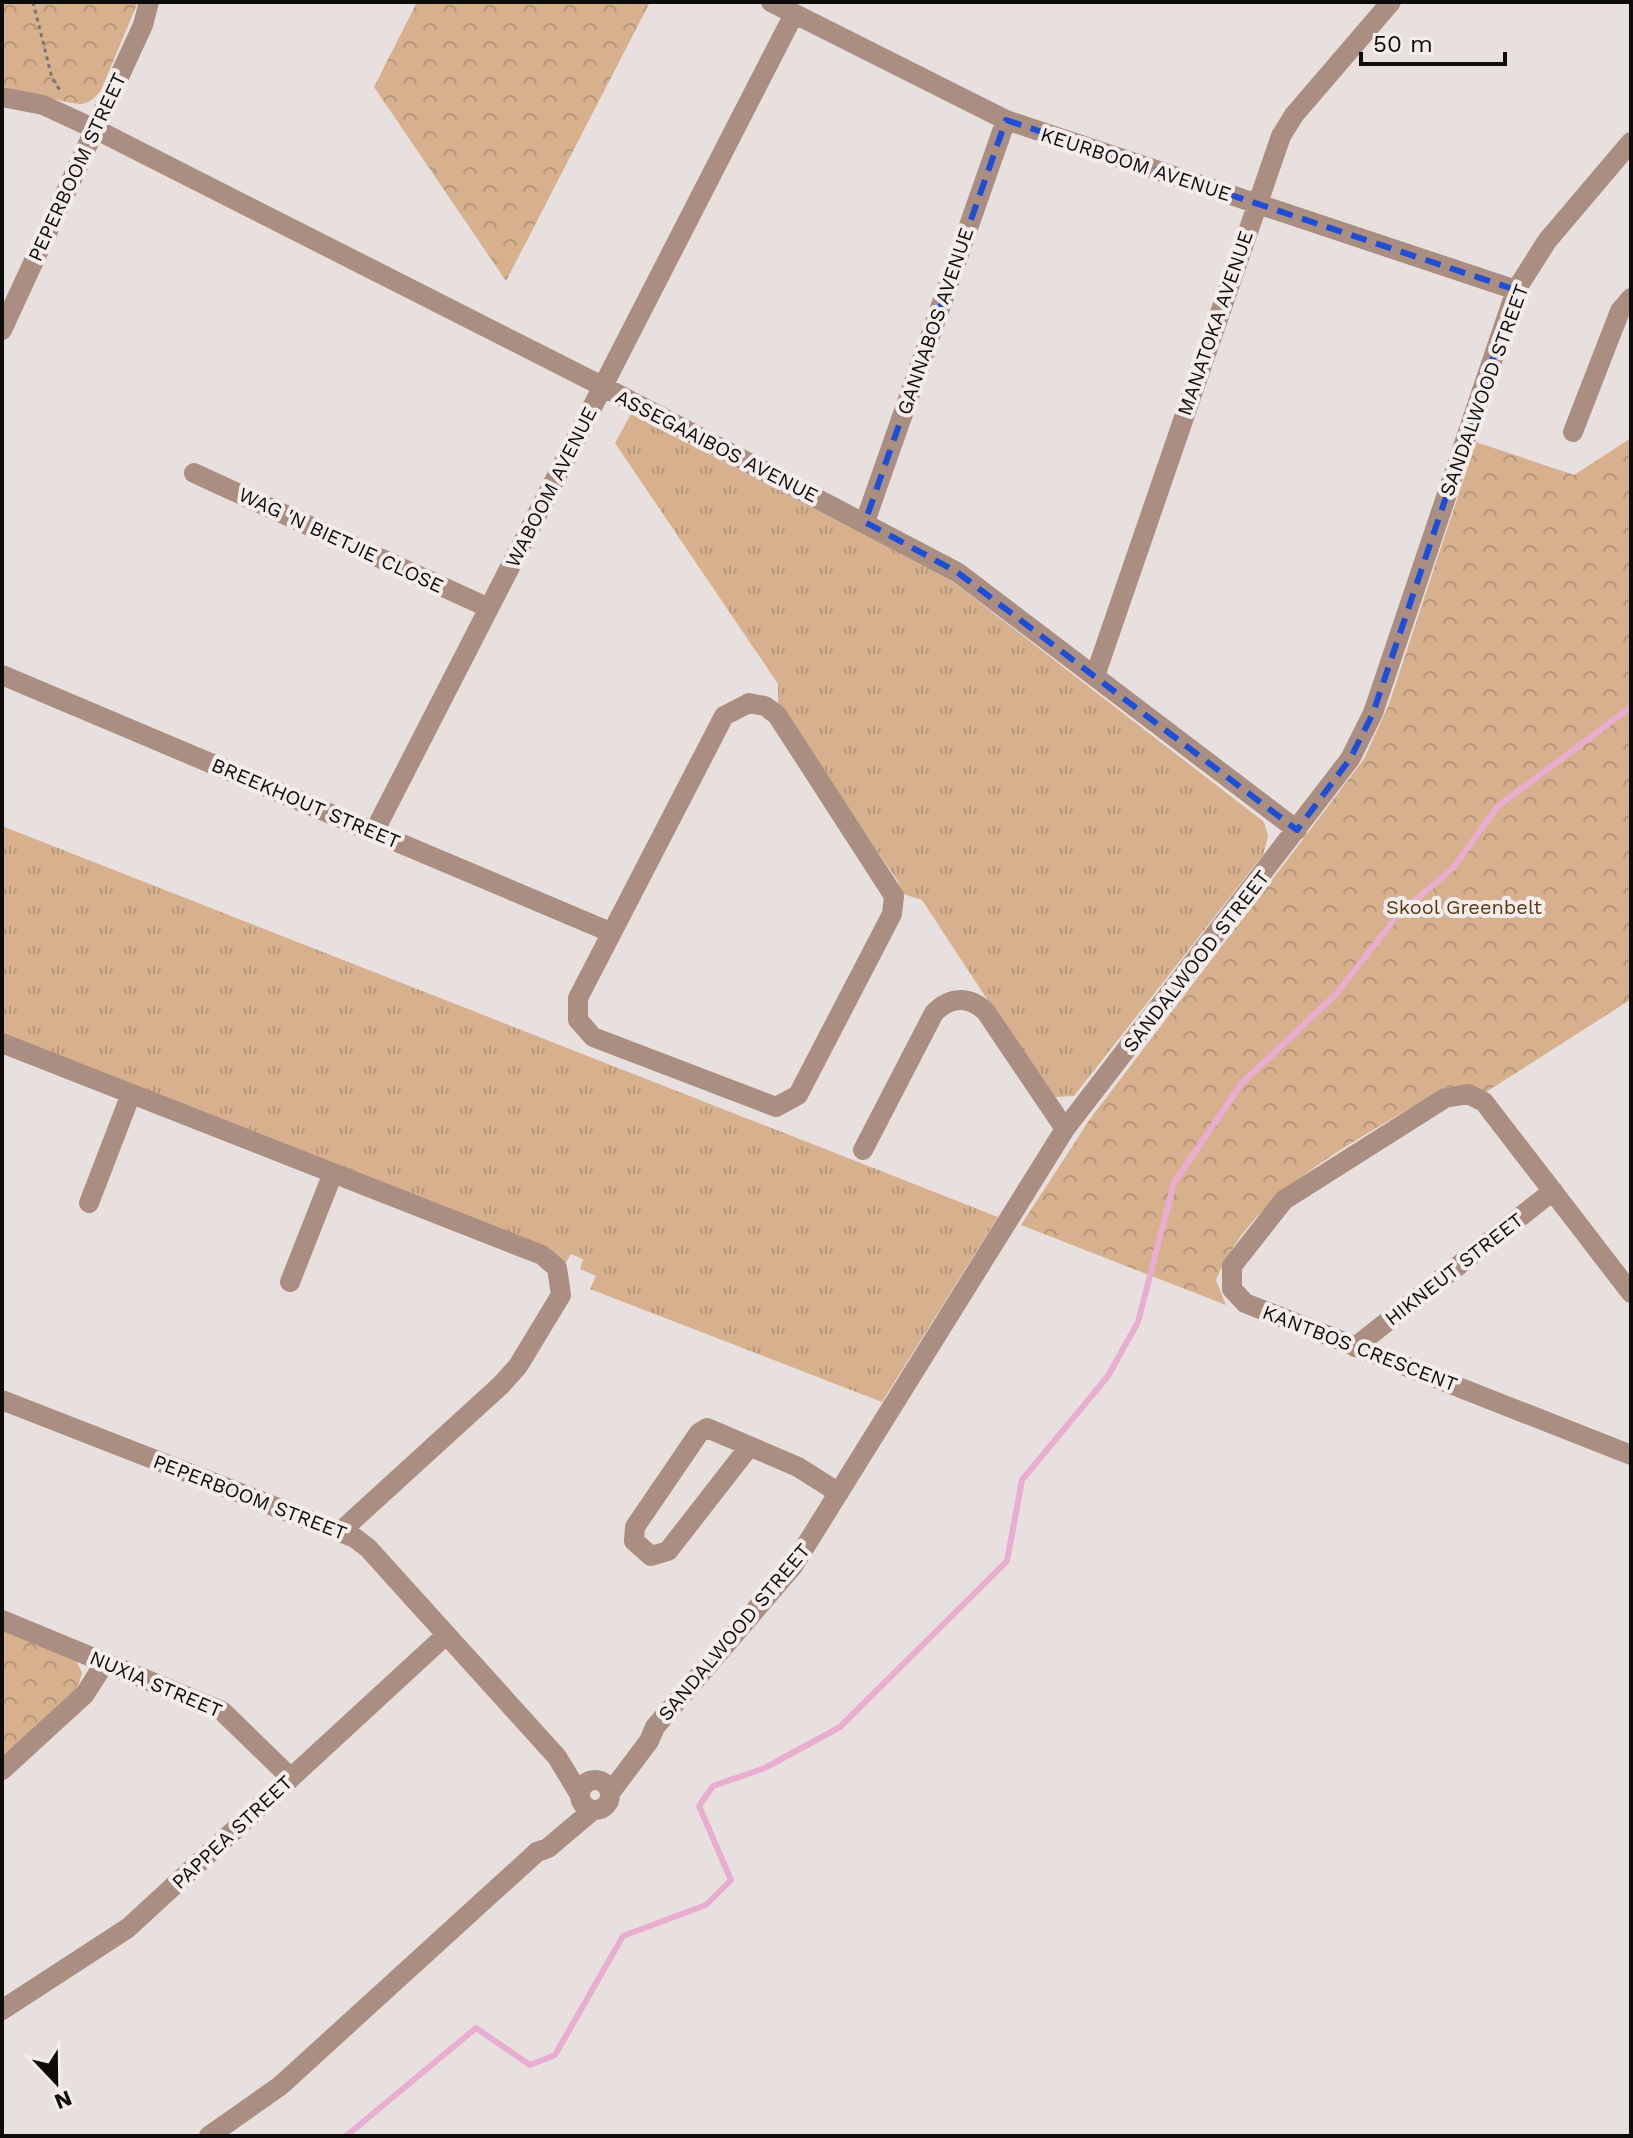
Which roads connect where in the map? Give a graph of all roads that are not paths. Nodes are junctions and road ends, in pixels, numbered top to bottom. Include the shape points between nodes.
1 (149, 2) edge
2 (771, 2) edge
3 (1391, 2) edge
4 (794, 14) junction
5 (2, 97) edge
6 (1006, 120) junction
7 (95, 129) junction
8 (1631, 142) edge
9 (1256, 203) junction
10 (1516, 290) junction
11 (1631, 298) edge
12 (2, 330) edge
13 (602, 386) junction
14 (1573, 432) dead end
15 (194, 473) dead end
16 (865, 522) junction
17 (489, 608) junction
18 (2, 675) edge
19 (1095, 676) junction
20 (1297, 830) junction
21 (374, 832) junction
22 (610, 932) junction
23 (2, 1043) edge
24 (131, 1094) junction
25 (1065, 1129) junction
26 (863, 1150) dead end
27 (333, 1173) junction
28 (1553, 1191) junction
29 (89, 1203) dead end
30 (290, 1282) dead end
31 (1631, 1293) edge
32 (1355, 1347) junction
33 (2, 1400) edge
34 (749, 1447) junction
35 (1631, 1455) edge
36 (839, 1493) junction
37 (340, 1532) junction
38 (2, 1620) edge
39 (446, 1635) junction
40 (104, 1664) junction
41 (557, 1757) junction
42 (2, 1770) edge
43 (291, 1778) junction
44 (602, 1785) junction
45 (585, 1802) junction
46 (2, 2010) edge
47 (209, 2136) edge

1 - 7 street, PEPERBOOM STREET
2 - 4 street, KEURBOOM AVENUE
3 - 9 street, MANATOKA AVENUE via 1287,125
4 - 6 street, KEURBOOM AVENUE
4 - 13 street, WABOOM AVENUE
5 - 7 street, ASSEGAAIBOS AVENUE via 58,110
6 - 9 street, KEURBOOM AVENUE
6 - 16 street, GANNABOS AVENUE
7 - 12 street, PEPERBOOM STREET
7 - 13 street, ASSEGAAIBOS AVENUE
8 - 10 street, SANDALWOOD STREET via 1547,241
9 - 10 street, KEURBOOM AVENUE
9 - 19 street, MANATOKA AVENUE
10 - 20 street, SANDALWOOD STREET via 1370,721 1350,759
11 - 14 street via 1620,311
13 - 16 street, ASSEGAAIBOS AVENUE
13 - 17 street, WABOOM AVENUE
15 - 17 street, WAG 'N BIETJIE CLOSE
16 - 19 street, ASSEGAAIBOS AVENUE via 957,572
17 - 21 street, WABOOM AVENUE
18 - 21 street, BREEKHOUT STREET
19 - 20 street, ASSEGAAIBOS AVENUE
20 - 25 street, SANDALWOOD STREET
21 - 22 street, BREEKHOUT STREET
22 - 22 street via 724,716 749,703 777,715 894,896 892,914 798,1095 776,1107 586,1032 578,1020 578,998
23 - 24 street
24 - 27 street
24 - 29 street
25 - 26 street via 986,1012 969,1000 954,1000 934,1013
25 - 36 street, SANDALWOOD STREET
27 - 30 street
27 - 37 street via 542,1255 557,1268 562,1286 558,1304 511,1375
28 - 31 street, KANTBOS CRESCENT
28 - 32 street, HIKNEUT STREET
28 - 32 street, KANTBOS CRESCENT via 1484,1102 1460,1093 1291,1195 1232,1266 1232,1289 1245,1303
32 - 35 street, KANTBOS CRESCENT
33 - 37 street, PEPERBOOM STREET
34 - 34 street via 668,1551 651,1556 641,1550 634,1541 635,1527 699,1433 716,1430
34 - 36 street via 798,1467
36 - 44 street, SANDALWOOD STREET via 793,1566 655,1727 649,1741
37 - 39 street, PEPERBOOM STREET via 368,1548
38 - 40 street, NUXIA STREET
39 - 41 street, PEPERBOOM STREET
39 - 43 street, PAPPEA STREET
40 - 42 street via 85,1694
40 - 43 street, NUXIA STREET via 229,1715
41 - 44 street, PEPERBOOM STREET
41 - 45 street, PEPERBOOM STREET
43 - 46 street, PAPPEA STREET via 128,1928
44 - 45 street, SANDALWOOD STREET via 606,1806
45 - 47 street via 548,1848 537,1852 280,2086

